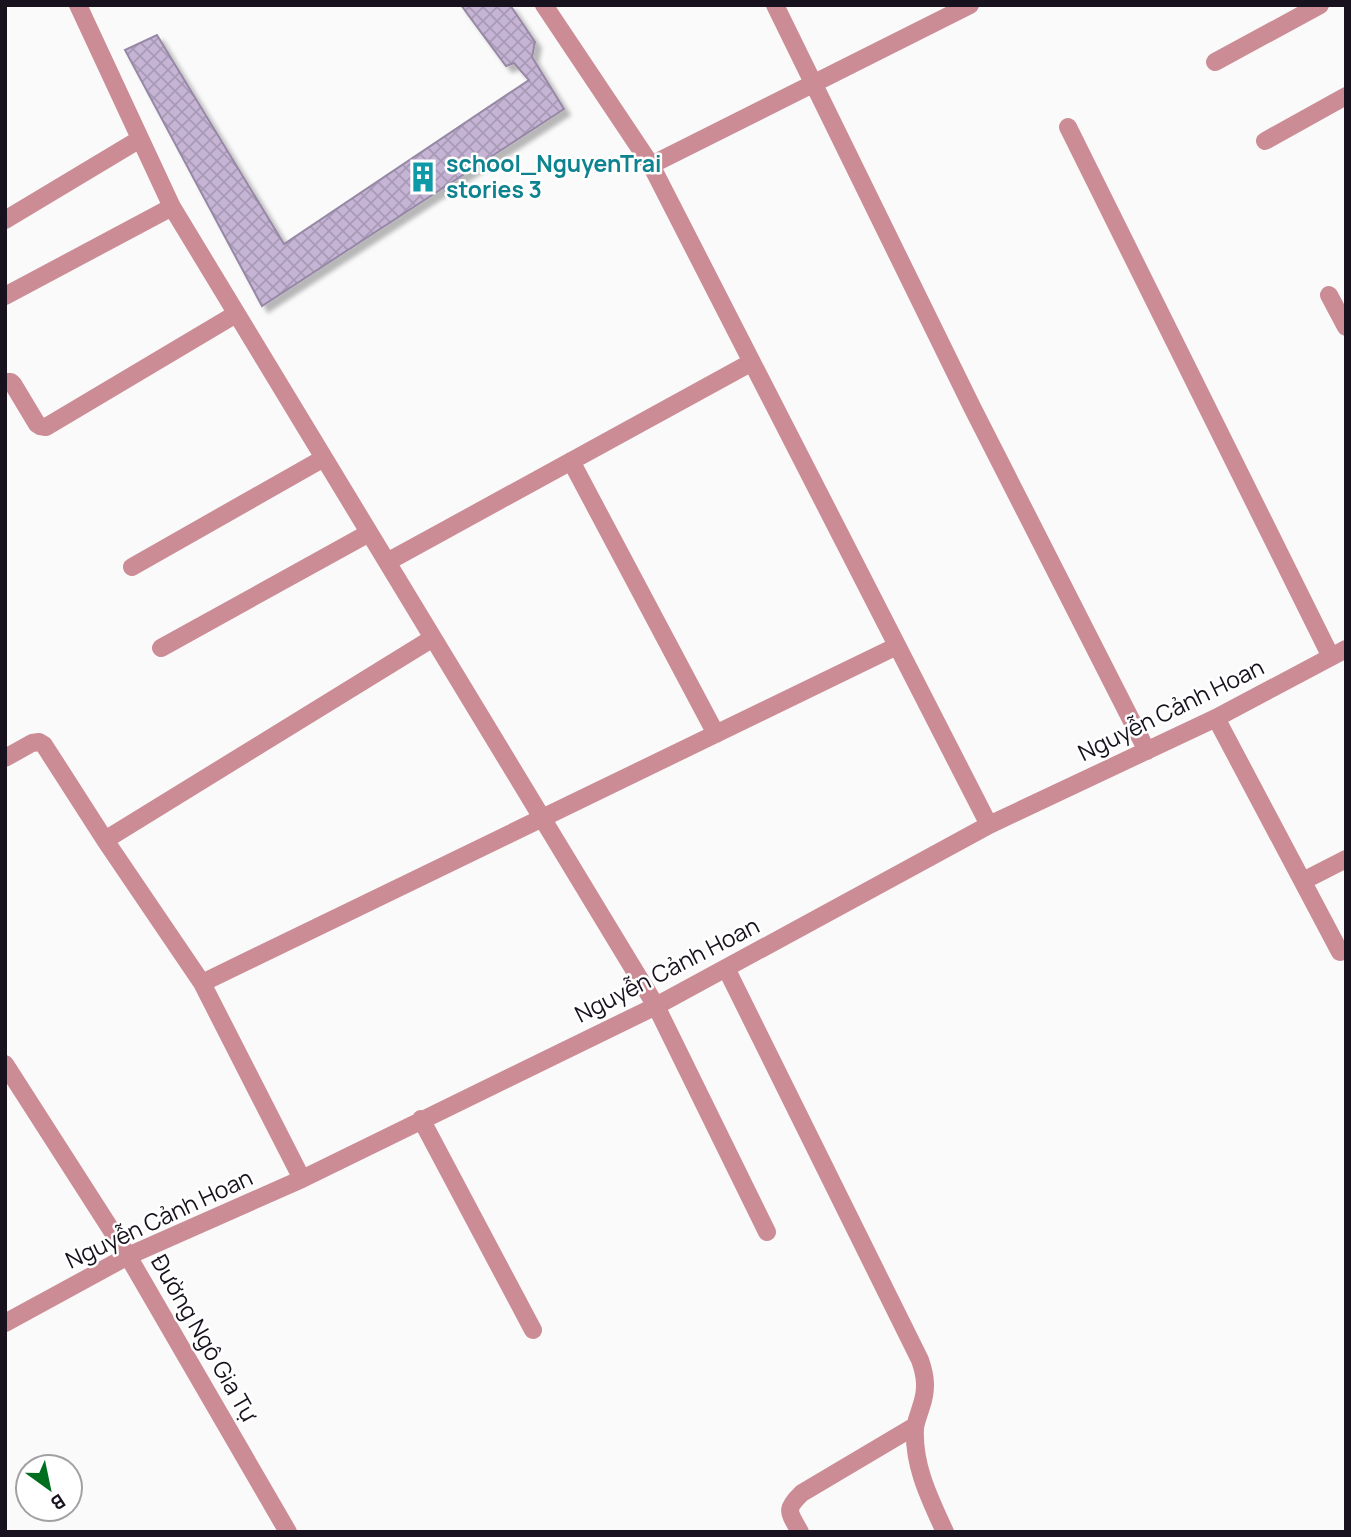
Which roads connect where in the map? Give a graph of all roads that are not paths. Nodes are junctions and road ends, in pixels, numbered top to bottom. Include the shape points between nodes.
1 (78, 5) edge
2 (544, 5) edge
3 (775, 5) edge
4 (970, 5) edge
5 (1320, 5) edge
6 (1215, 62) dead end
7 (813, 83) junction
8 (1346, 96) edge
9 (1068, 127) dead end
10 (140, 139) junction
11 (1265, 141) dead end
12 (652, 165) junction
13 (172, 207) junction
14 (5, 220) edge
15 (1329, 295) dead end
16 (5, 296) edge
17 (236, 314) junction
18 (1346, 327) edge
19 (752, 362) junction
20 (5, 382) edge
21 (324, 458) junction
22 (571, 461) junction
23 (369, 533) junction
24 (387, 562) junction
25 (132, 567) dead end
26 (433, 638) junction
27 (897, 646) junction
28 (161, 648) dead end
29 (1338, 653) edge
30 (1216, 718) junction
31 (716, 734) junction
32 (1147, 751) junction
33 (5, 758) edge
34 (543, 818) junction
35 (989, 825) junction
36 (104, 840) junction
37 (1346, 859) edge
38 (1303, 881) junction
39 (1340, 952) dead end
40 (726, 968) junction
41 (202, 984) junction
42 (656, 1006) junction
43 (5, 1064) edge
44 (421, 1119) junction
45 (302, 1179) junction
46 (767, 1232) dead end
47 (128, 1255) junction
48 (5, 1323) edge
49 (533, 1330) dead end
50 (915, 1426) junction
51 (288, 1532) edge
52 (800, 1532) edge
53 (945, 1532) edge

1 - 10 street
2 - 12 street
3 - 7 street
4 - 7 street
5 - 6 street
7 - 12 street
7 - 32 street
8 - 11 street
9 - 29 street
10 - 13 street
10 - 14 street
12 - 19 street
13 - 16 street
13 - 17 street
15 - 18 street
17 - 20 street via 46,427 37,424 13,384
17 - 21 street
19 - 22 street
19 - 27 street
21 - 23 street
21 - 25 street
22 - 24 street
22 - 31 street
23 - 24 street
23 - 28 street
24 - 26 street
26 - 34 street
26 - 36 street
27 - 31 street
27 - 35 street
29 - 30 street, Nguyễn Cảnh Hoan
30 - 32 street, Nguyễn Cảnh Hoan
30 - 38 street
31 - 34 street
32 - 35 street, Nguyễn Cảnh Hoan
33 - 36 street via 32,743 44,745
34 - 41 street
34 - 42 street
35 - 40 street, Nguyễn Cảnh Hoan
36 - 41 street
37 - 38 street
38 - 39 street
40 - 42 street, Nguyễn Cảnh Hoan
40 - 50 street via 920,1360 926,1381
41 - 45 street
42 - 44 street, Nguyễn Cảnh Hoan
42 - 46 street
43 - 47 street, Đường Ngô Gia Tự
44 - 45 street, Nguyễn Cảnh Hoan
44 - 49 street
45 - 47 street, Nguyễn Cảnh Hoan
47 - 48 street, Nguyễn Cảnh Hoan
47 - 51 street, Đường Ngô Gia Tự
50 - 52 street via 791,1503 790,1513
50 - 53 street via 921,1476

